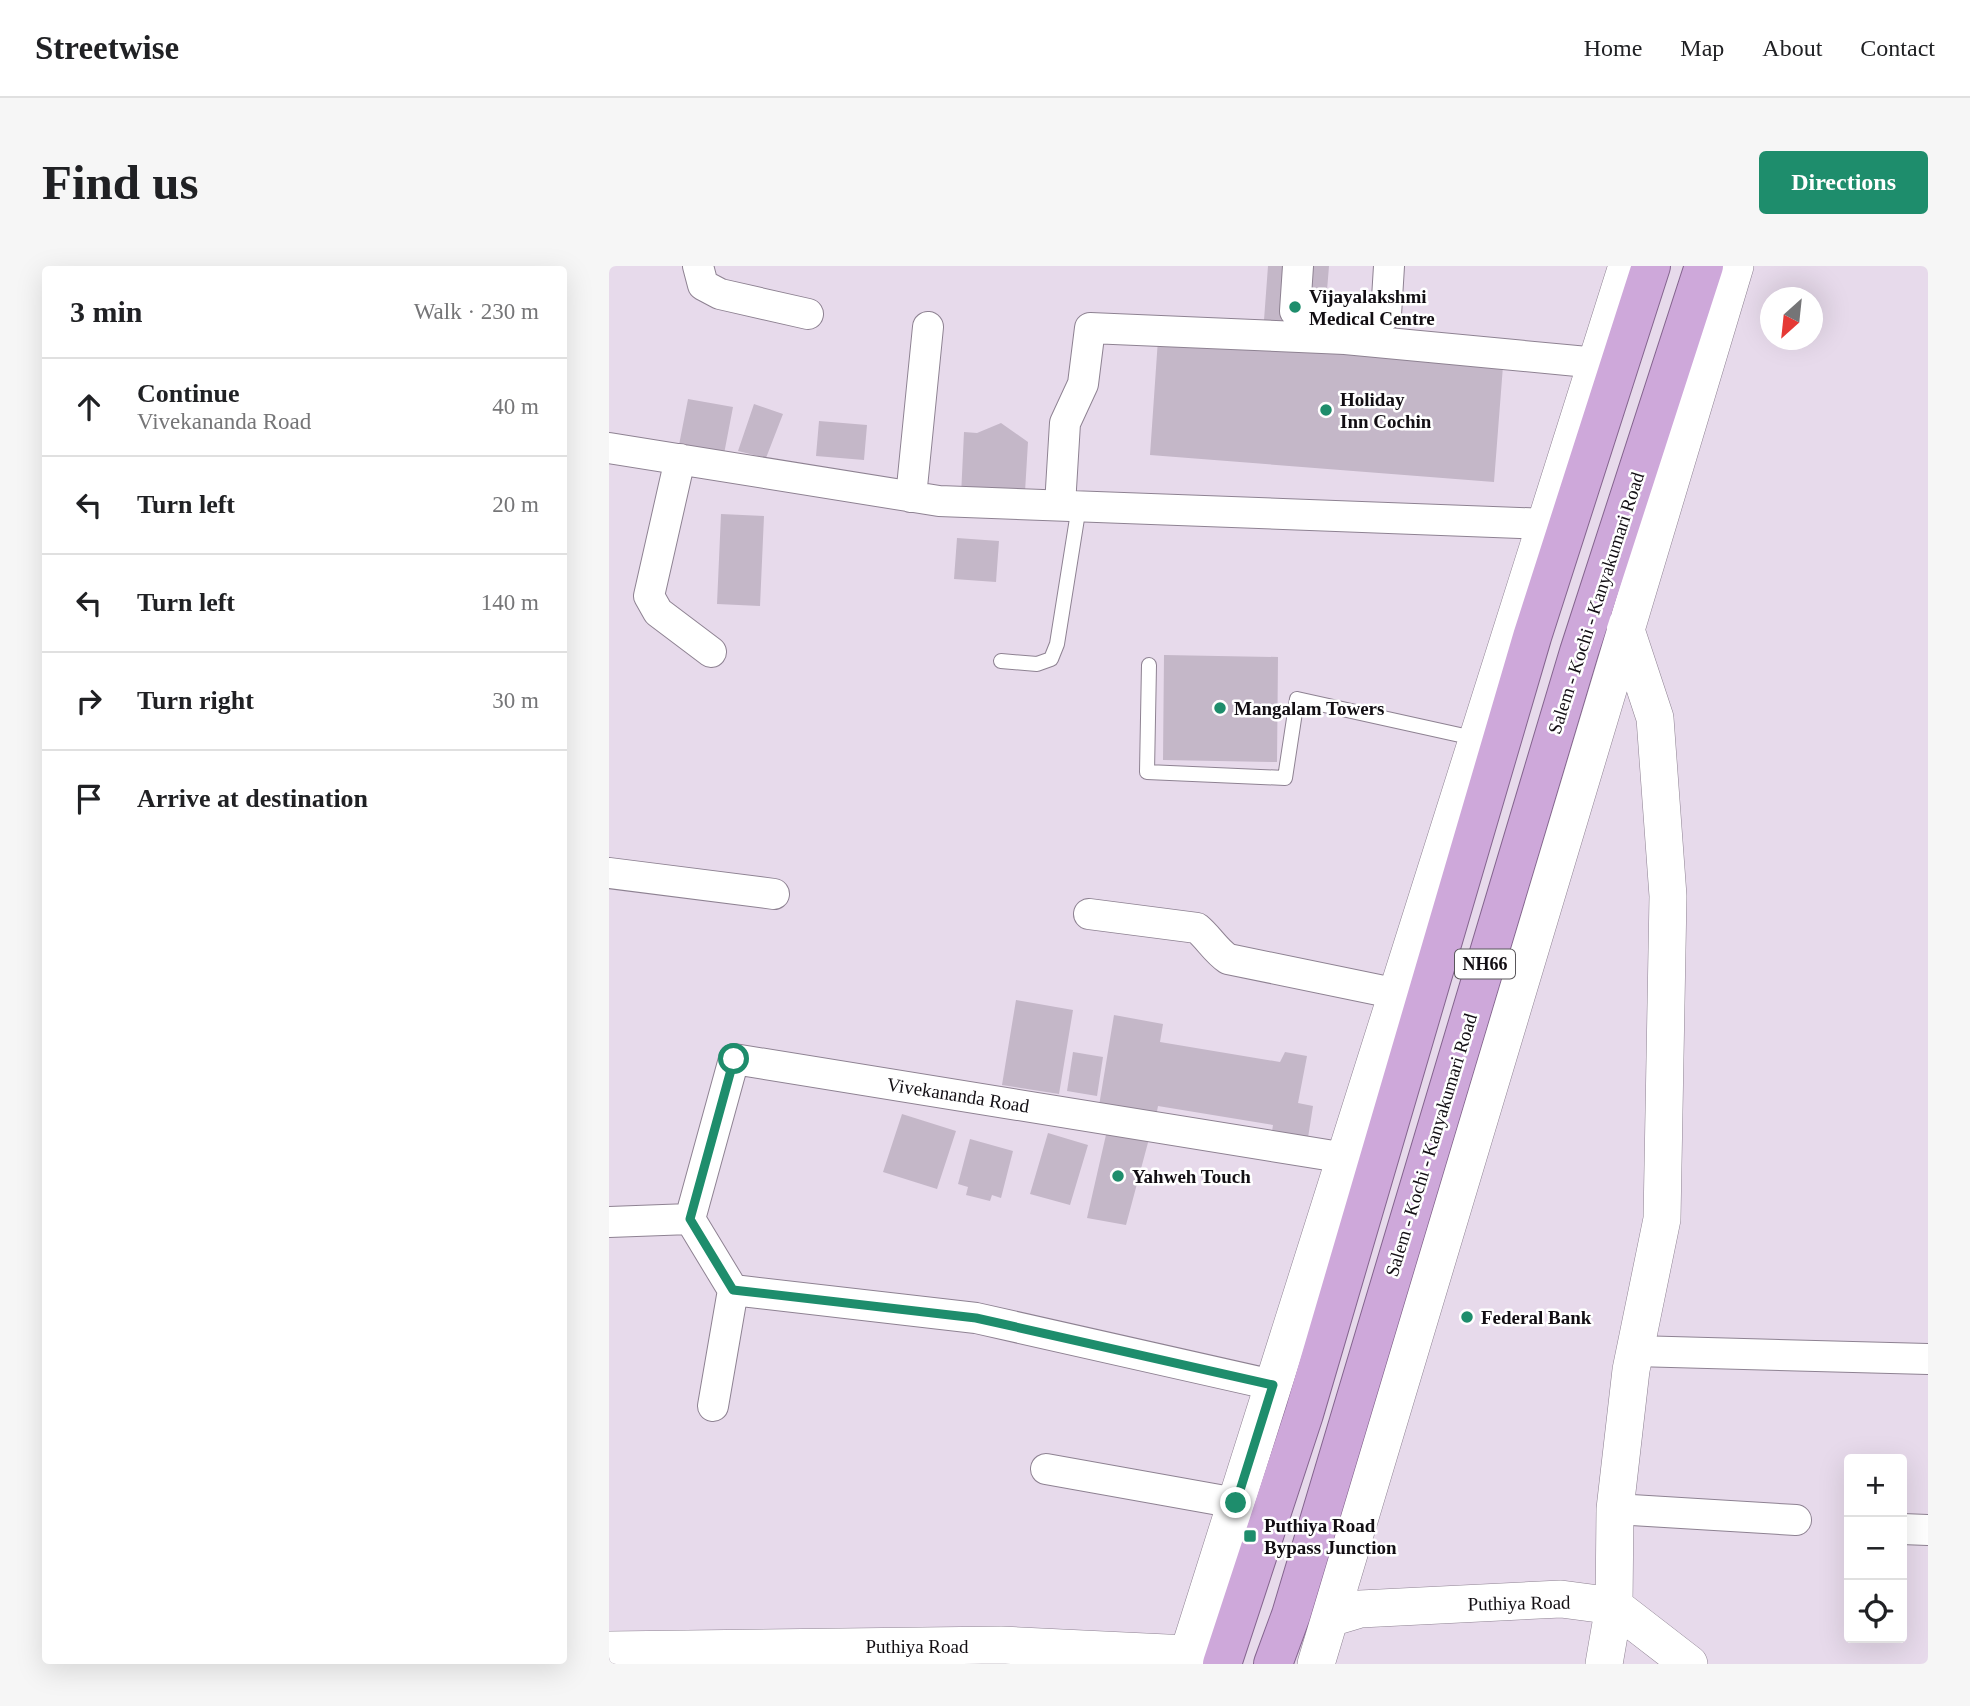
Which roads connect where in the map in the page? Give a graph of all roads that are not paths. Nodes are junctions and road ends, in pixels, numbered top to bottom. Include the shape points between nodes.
1 (698, 266) edge
2 (1298, 266) edge
3 (1389, 266) edge
4 (1627, 266) edge
5 (1651, 266) edge
6 (1704, 266) edge
7 (1735, 266) edge
8 (808, 314) dead end
9 (1704, 314) junction
10 (928, 327) dead end
11 (1598, 363) junction
12 (609, 448) edge
13 (680, 459) junction
14 (911, 497) junction
15 (1070, 506) junction
16 (1548, 524) junction
17 (1625, 627) junction
18 (1532, 637) junction
19 (711, 652) dead end
20 (1579, 652) junction
21 (1001, 661) dead end
22 (1149, 665) dead end
23 (1479, 739) junction
24 (609, 873) edge
25 (775, 894) dead end
26 (1090, 914) dead end
27 (1398, 994) junction
28 (1346, 1158) junction
29 (690, 1219) junction
30 (609, 1222) edge
31 (733, 1290) junction
32 (1635, 1351) junction
33 (1928, 1359) edge
34 (1273, 1385) junction
35 (713, 1406) dead end
36 (1046, 1469) dead end
37 (1236, 1503) junction
38 (1615, 1509) junction
39 (1796, 1520) dead end
40 (1907, 1529) edge
41 (1928, 1530) edge
42 (1614, 1606) junction
43 (1330, 1618) junction
44 (609, 1650) edge
45 (1205, 1661) edge
46 (1273, 1664) edge
47 (1316, 1664) edge
48 (1604, 1664) edge
49 (1689, 1664) edge

1 - 8 street via 703,285 720,294
2 - 3 street via 1295,311 1386,315
4 - 11 street
5 - 18 highway, NH66
6 - 9 highway, Salem - Kochi - Kanyakumari Road / NH66
7 - 9 street
9 - 17 street
9 - 20 highway, Salem - Kochi - Kanyakumari Road / NH66
10 - 14 street
11 - 15 street via 1345,339 1090,328 1083,384 1065,423
11 - 16 street
12 - 13 street
13 - 14 street
13 - 19 street via 649,596 658,611
14 - 15 street
15 - 16 street
15 - 21 lane via 1057,644 1051,659 1037,664
16 - 23 street
17 - 32 street via 1655,718 1668,896 1662,1219
17 - 43 street
18 - 20 highway
18 - 45 highway, NH66 via 1308,1401
20 - 46 highway, Salem - Kochi - Kanyakumari Road / NH66
22 - 23 lane via 1147,772 1285,778 1297,699
23 - 27 street
24 - 25 street
26 - 27 street via 1197,928 1228,959
27 - 28 street
28 - 29 street, Vivekananda Road via 734,1059
28 - 34 street
29 - 30 street
29 - 31 street
31 - 34 street via 976,1318
31 - 35 street
32 - 33 street
32 - 38 street
34 - 37 street
36 - 37 street
37 - 45 street
38 - 39 street
38 - 42 street
40 - 41 street
42 - 43 street, Puthiya Road via 1561,1599 1360,1609
42 - 48 street
42 - 49 street
43 - 47 street
44 - 45 street, Puthiya Road via 1001,1645

